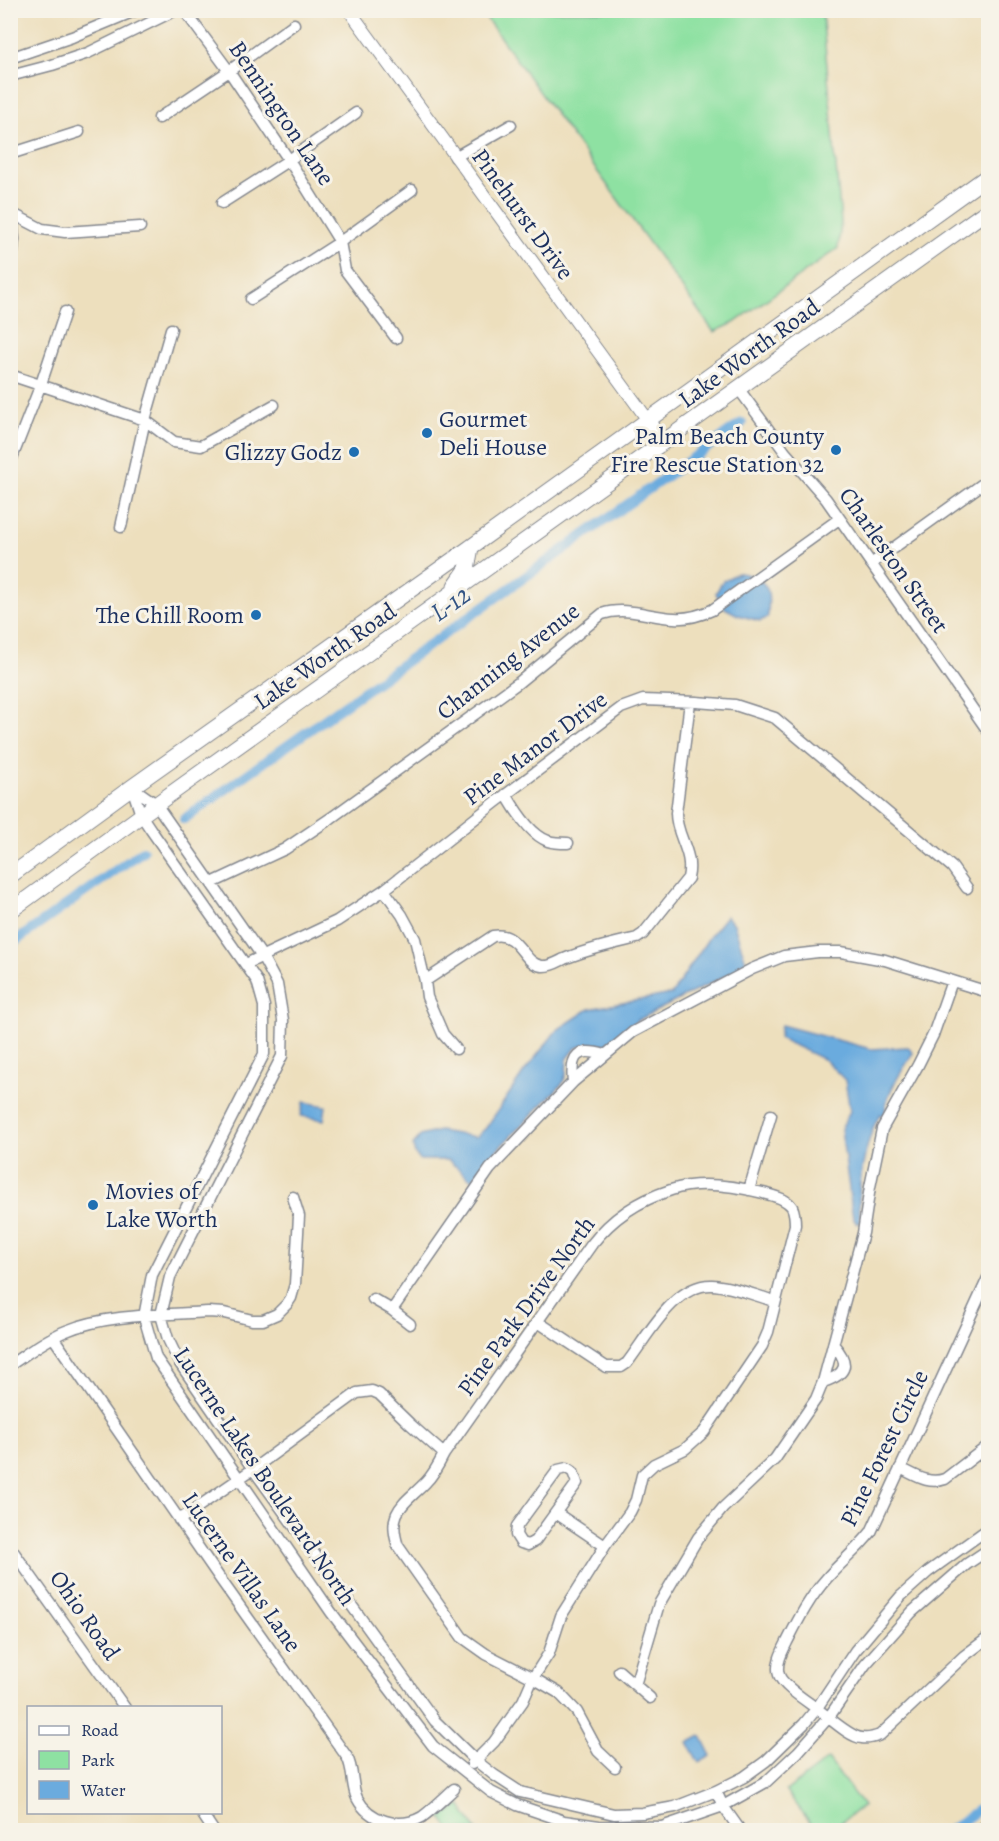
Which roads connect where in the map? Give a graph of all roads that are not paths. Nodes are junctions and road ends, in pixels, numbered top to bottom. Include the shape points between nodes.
1 (137, 10) edge
2 (176, 10) edge
3 (184, 10) edge
4 (349, 10) edge
5 (294, 24) dead end
6 (10, 58) edge
7 (229, 71) junction
8 (10, 76) edge
9 (356, 113) dead end
10 (159, 118) dead end
11 (511, 125) dead end
12 (79, 132) dead end
13 (10, 154) edge
14 (455, 158) junction
15 (290, 160) junction
16 (988, 176) edge
17 (412, 190) dead end
18 (10, 194) edge
19 (222, 204) dead end
20 (988, 210) edge
21 (13, 214) junction
22 (140, 227) dead end
23 (340, 242) junction
24 (11, 278) edge
25 (251, 299) dead end
26 (65, 312) dead end
27 (171, 328) dead end
28 (396, 338) dead end
29 (10, 375) edge
30 (40, 384) junction
31 (738, 388) junction
32 (274, 405) dead end
33 (145, 420) junction
34 (648, 420) junction
35 (664, 442) junction
36 (10, 463) edge
37 (988, 480) edge
38 (840, 519) junction
39 (121, 528) dead end
40 (471, 547) junction
41 (871, 564) junction
42 (448, 596) junction
43 (690, 702) junction
44 (988, 731) edge
45 (132, 787) junction
46 (506, 794) junction
47 (156, 804) junction
48 (141, 815) junction
49 (74, 830) junction
50 (568, 843) dead end
51 (10, 876) edge
52 (212, 883) junction
53 (10, 888) edge
54 (967, 888) dead end
55 (384, 890) junction
56 (10, 911) edge
57 (262, 956) junction
58 (246, 964) junction
59 (425, 981) junction
60 (952, 981) junction
61 (988, 992) edge
62 (456, 1049) dead end
63 (605, 1055) junction
64 (573, 1082) junction
65 (771, 1115) dead end
66 (749, 1190) junction
67 (293, 1197) dead end
68 (988, 1278) edge
69 (373, 1299) dead end
70 (775, 1301) junction
71 (392, 1310) junction
72 (161, 1315) junction
73 (144, 1317) junction
74 (538, 1322) junction
75 (410, 1324) dead end
76 (53, 1337) junction
77 (833, 1344) junction
78 (10, 1365) edge
79 (823, 1382) junction
80 (988, 1446) edge
81 (444, 1454) junction
82 (900, 1468) junction
83 (253, 1469) junction
84 (240, 1478) junction
85 (555, 1513) junction
86 (180, 1520) junction
87 (988, 1528) edge
88 (605, 1546) junction
89 (10, 1547) edge
90 (988, 1550) edge
91 (988, 1638) edge
92 (619, 1671) dead end
93 (533, 1678) junction
94 (635, 1685) junction
95 (650, 1698) dead end
96 (124, 1706) edge
97 (817, 1708) junction
98 (829, 1717) junction
99 (475, 1760) junction
100 (615, 1767) dead end
101 (465, 1772) junction
102 (454, 1789) dead end
103 (716, 1791) junction
104 (723, 1806) junction
105 (600, 1811) junction
106 (202, 1814) edge
107 (599, 1828) edge
108 (213, 1830) edge
109 (740, 1830) edge

1 - 6 street
2 - 8 street via 88,53
3 - 7 street, Bennington Lane
4 - 14 street, Pinehurst Drive
5 - 7 street
7 - 10 street
7 - 15 street, Bennington Lane
9 - 15 street
11 - 14 street
12 - 13 street
14 - 34 street, Pinehurst Drive
15 - 19 street
15 - 23 street, Bennington Lane
16 - 34 main road, Lake Worth Road
17 - 23 street
18 - 21 street
20 - 31 main road, Lake Worth Road
21 - 22 street via 42,229 65,232
21 - 24 street
23 - 25 street
23 - 28 street, Bennington Lane via 345,270
26 - 30 street
27 - 33 street
29 - 30 street
30 - 33 street
30 - 36 street
31 - 35 main road, Lake Worth Road
31 - 38 street, Charleston Street
32 - 33 street via 201,446 174,442
33 - 39 street
34 - 35 street, Pinehurst Drive
34 - 40 main road, Lake Worth Road
35 - 42 main road, Lake Worth Road
37 - 41 street
38 - 41 street, Charleston Street
38 - 52 street, Channing Avenue via 712,610 696,617 676,619 613,610 602,614 518,683 331,818 285,849
40 - 42 main road via 467,568
40 - 45 main road, Lake Worth Road
41 - 44 street, Charleston Street
42 - 47 main road, Lake Worth Road
43 - 46 street, Pine Manor Drive via 644,700 621,708
43 - 54 street, Pine Manor Drive via 735,705 776,718 952,867
43 - 59 street via 676,813 690,871 643,934 637,939 580,952 549,966 535,964 512,939 500,934
45 - 47 street
45 - 48 street, Lucerne Lakes Boulevard North
45 - 49 main road, Lake Worth Road
46 - 50 street via 532,829 548,841
46 - 55 street, Pine Manor Drive
47 - 48 main road, Lake Worth Road
47 - 52 street
48 - 56 main road, Lake Worth Road
48 - 58 street, Lucerne Lakes Boulevard North
49 - 51 main road, Lake Worth Road
49 - 53 main road
52 - 57 street
55 - 57 street, Pine Manor Drive via 337,921
55 - 59 street via 415,939
57 - 58 street, Pine Manor Drive
57 - 72 street via 277,984 283,1020 282,1056 170,1277
58 - 73 street, Lucerne Lakes Boulevard North via 257,981 264,1006 264,1054 152,1275
59 - 62 street via 427,997 443,1034
60 - 61 street
60 - 63 street via 885,960 841,952 784,956 633,1032
60 - 77 street via 933,1035 882,1129 863,1233
63 - 64 street
63 - 64 street via 590,1051 576,1056
64 - 71 street via 490,1169
65 - 66 street
66 - 70 street, Pine Park Drive North via 781,1198 795,1214
66 - 74 street, Pine Park Drive North via 706,1185 675,1188 627,1211 597,1237
67 - 72 street via 299,1216 295,1284 283,1310 263,1320 224,1312
68 - 82 street, Pine Forest Circle
69 - 71 street
70 - 74 street via 721,1286 688,1291 669,1307 627,1363 613,1368 599,1364
70 - 88 street via 762,1346 716,1416 685,1449 654,1464 642,1475 630,1512
71 - 75 street
72 - 73 street
72 - 83 street, Lucerne Lakes Boulevard North via 179,1362
73 - 76 street via 102,1321
73 - 84 street, Lucerne Lakes Boulevard North via 156,1358
74 - 81 street, Pine Park Drive North
76 - 78 street
76 - 86 street, Lucerne Villas Lane
77 - 79 street
77 - 79 street via 842,1354 844,1365 834,1379
79 - 94 street via 816,1399 775,1459 723,1508 692,1547 659,1604
80 - 82 street via 938,1481
81 - 83 street via 385,1398 365,1391
81 - 93 street, Pine Park Drive North via 434,1473 398,1512 394,1532 398,1546 462,1637
82 - 97 street, Pine Forest Circle via 871,1532 803,1610 778,1664 780,1679
83 - 84 street
83 - 99 street, Lucerne Lakes Boulevard North via 435,1721
84 - 86 street
84 - 101 street, Lucerne Lakes Boulevard North via 331,1612 433,1746
85 - 85 street via 535,1541 528,1545 520,1543 517,1526 558,1470 567,1468 577,1483
85 - 88 street
86 - 102 street, Lucerne Villas Lane via 351,1763 354,1790 366,1810 379,1819 410,1822
87 - 97 street, Lucerne Lakes Boulevard North via 901,1596 855,1651
88 - 93 street via 565,1609 549,1653
89 - 96 street, Ohio Road
90 - 98 street, Lucerne Lakes Boulevard North via 912,1612 865,1665
91 - 98 street, Pine Forest Circle via 880,1735 860,1738
92 - 94 street
93 - 99 street via 523,1701 500,1734
93 - 100 street, Pine Park Drive North via 569,1703 598,1752
94 - 95 street
97 - 98 street, Pine Forest Circle
97 - 103 street, Lucerne Lakes Boulevard North via 766,1761
98 - 104 street, Lucerne Lakes Boulevard North via 766,1782
99 - 101 street
99 - 105 street, Lucerne Lakes Boulevard North via 520,1792
101 - 107 street, Lucerne Lakes Boulevard North via 517,1805
103 - 104 street
103 - 105 street, Lucerne Lakes Boulevard North via 675,1807 642,1813
104 - 107 street, Lucerne Lakes Boulevard North via 662,1827
104 - 109 street
105 - 107 street
106 - 108 street

